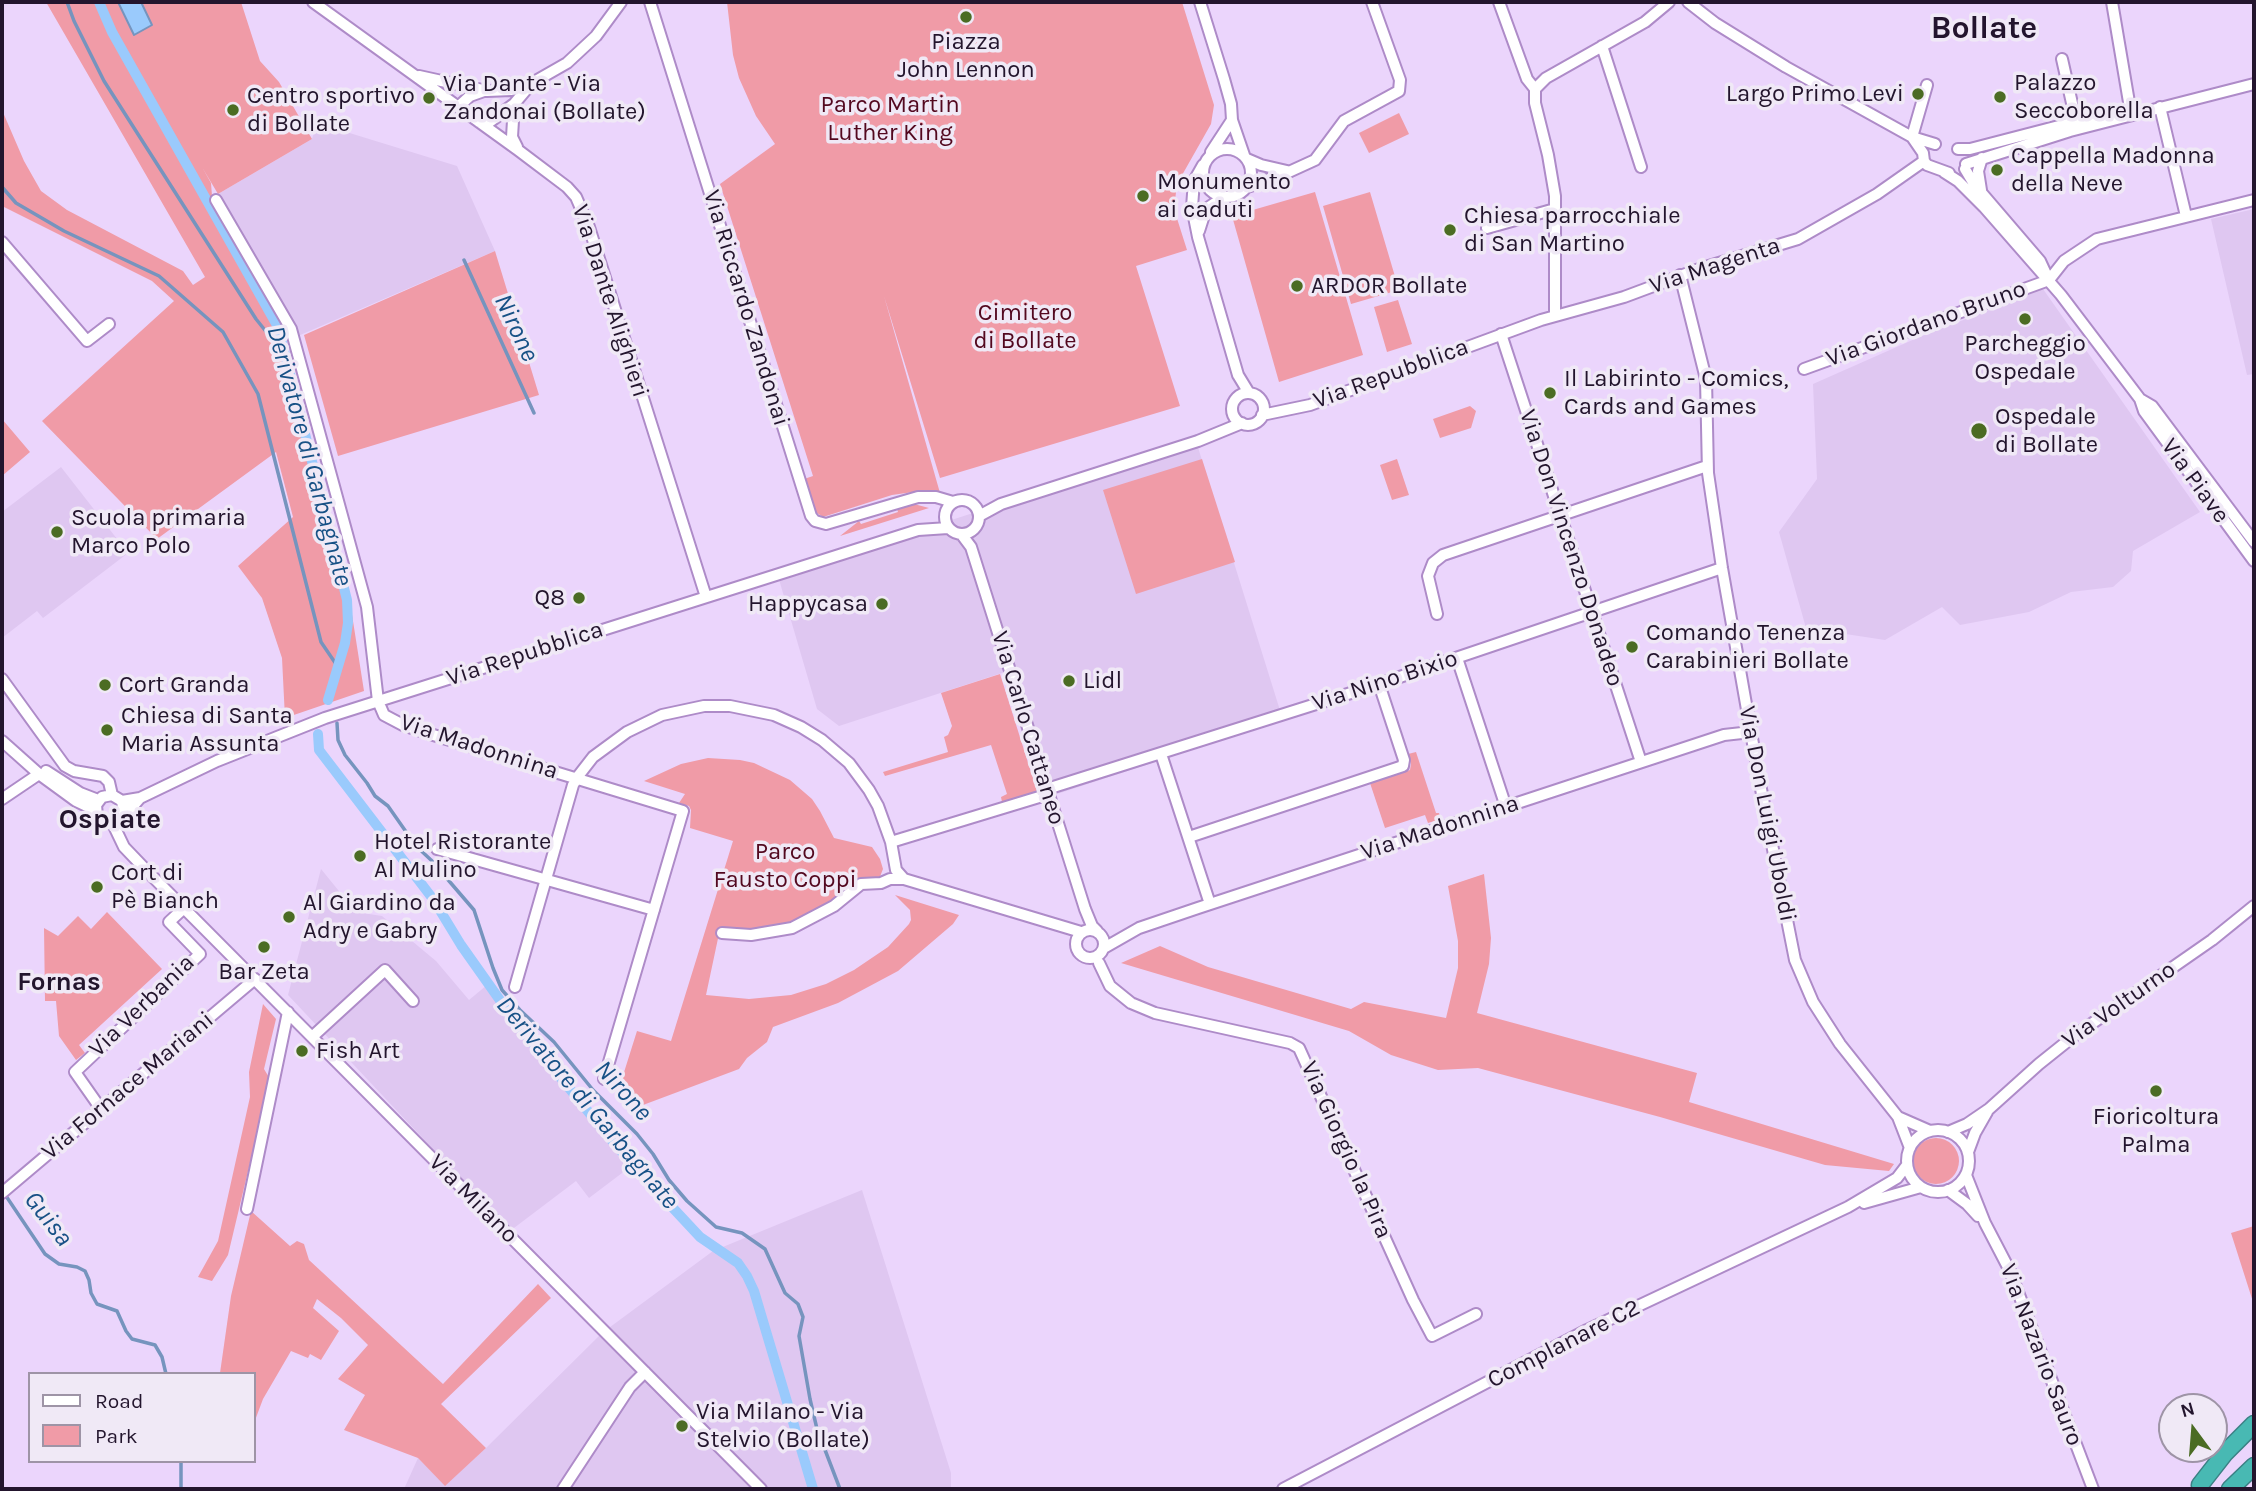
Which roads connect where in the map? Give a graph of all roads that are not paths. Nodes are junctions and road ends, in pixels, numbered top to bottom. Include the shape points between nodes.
1 (313, 2) edge
2 (650, 2) edge
3 (1200, 2) edge
4 (1372, 2) edge
5 (1499, 2) edge
6 (1669, 2) edge
7 (1688, 2) edge
8 (2112, 2) edge
9 (619, 3) edge
10 (1602, 46) junction
11 (2062, 59) dead end
12 (412, 74) junction
13 (532, 83) junction
14 (2254, 84) edge
15 (1927, 85) dead end
16 (1535, 89) junction
17 (487, 91) junction
18 (514, 104) junction
19 (458, 107) junction
20 (2160, 107) junction
21 (2131, 114) junction
22 (1231, 120) junction
23 (2076, 121) junction
24 (479, 122) junction
25 (1912, 137) junction
26 (1947, 146) junction
27 (518, 150) junction
28 (1211, 152) junction
29 (1246, 157) junction
30 (1923, 157) junction
31 (1982, 158) junction
32 (1203, 165) junction
33 (1966, 166) junction
34 (1641, 167) dead end
35 (1287, 171) junction
36 (1944, 172) junction
37 (1247, 187) junction
38 (1981, 193) junction
39 (1224, 197) junction
40 (216, 200) dead end
41 (2254, 200) edge
42 (1555, 209) junction
43 (2186, 216) junction
44 (1487, 228) dead end
45 (1198, 237) junction
46 (2, 242) edge
47 (1680, 275) junction
48 (2049, 279) junction
49 (1556, 316) junction
50 (109, 324) dead end
51 (1496, 336) junction
52 (1804, 369) dead end
53 (1238, 375) junction
54 (1249, 393) junction
55 (1237, 398) junction
56 (2140, 399) junction
57 (1263, 403) junction
58 (1290, 409) junction
59 (1233, 414) junction
60 (1262, 415) junction
61 (1242, 423) junction
62 (1203, 438) junction
63 (1707, 466) junction
64 (948, 509) junction
65 (977, 511) junction
66 (1560, 517) junction
67 (948, 528) junction
68 (918, 530) junction
69 (967, 533) junction
70 (2254, 542) edge
71 (2254, 561) edge
72 (1722, 568) junction
73 (706, 597) junction
74 (1592, 613) junction
75 (1437, 614) dead end
76 (1457, 658) junction
77 (2, 679) edge
78 (1379, 684) junction
79 (378, 701) junction
80 (1751, 732) junction
81 (2, 741) edge
82 (1161, 754) junction
83 (19, 755) junction
84 (1641, 762) junction
85 (40, 774) junction
86 (577, 779) junction
87 (1048, 792) junction
88 (117, 798) junction
89 (140, 798) junction
90 (2, 799) edge
91 (97, 805) junction
92 (1506, 807) junction
93 (119, 819) junction
94 (1189, 837) junction
95 (891, 842) junction
96 (437, 849) dead end
97 (904, 879) junction
98 (545, 881) junction
99 (1210, 904) junction
100 (2254, 906) edge
101 (184, 908) junction
102 (1085, 909) junction
103 (653, 910) junction
104 (1053, 925) junction
105 (1082, 932) junction
106 (1099, 932) junction
107 (1132, 932) junction
108 (722, 933) dead end
109 (1104, 948) junction
110 (1080, 954) junction
111 (1099, 963) dead end
112 (255, 979) junction
113 (515, 987) dead end
114 (412, 1000) dead end
115 (288, 1012) junction
116 (312, 1037) junction
117 (604, 1079) dead end
118 (101, 1110) junction
119 (1989, 1110) junction
120 (1898, 1117) junction
121 (1930, 1131) junction
122 (1948, 1132) junction
123 (1910, 1148) junction
124 (1968, 1152) junction
125 (1908, 1165) junction
126 (1966, 1175) junction
127 (1921, 1187) junction
128 (1948, 1190) junction
129 (2, 1193) edge
130 (1848, 1207) junction
131 (247, 1209) dead end
132 (1985, 1223) junction
133 (1476, 1314) dead end
134 (645, 1372) junction
135 (2254, 1424) edge
136 (2254, 1433) edge
137 (2254, 1466) edge
138 (2254, 1476) edge
139 (563, 1489) edge
140 (761, 1489) edge
141 (1283, 1489) edge
142 (2094, 1489) edge
143 (2233, 1489) edge

1 - 12 street, Via Dante Alighieri
2 - 64 street, Via Riccardo Zandonai via 811,516 826,524 926,497
3 - 22 street via 1231,104
4 - 35 street via 1400,79 1399,91 1344,121 1315,160
5 - 16 street via 1527,79
6 - 10 street via 1645,22
7 - 25 street via 1782,64
8 - 21 street
9 - 13 street via 596,36 567,63
10 - 16 street
10 - 34 street
11 - 23 street
12 - 17 street
12 - 19 street, Via Dante Alighieri
13 - 17 street
13 - 18 street
14 - 20 street
15 - 25 street
16 - 42 street
17 - 19 street via 470,96
18 - 24 street via 491,121
18 - 27 street via 512,137
19 - 24 street, Via Dante Alighieri
20 - 21 street
20 - 43 street
21 - 23 street
21 - 31 street
22 - 28 street
22 - 29 street
23 - 26 street via 1978,147
24 - 27 street, Via Dante Alighieri
25 - 26 street
25 - 30 street
26 - 30 street, Via Magenta via 1924,148
26 - 33 street, Via Piave via 1963,154
27 - 73 street, Via Dante Alighieri via 567,187 582,208
28 - 29 street via 1231,149
28 - 32 street
29 - 35 street
29 - 37 street via 1251,173
30 - 36 street, Via Piave via 1930,167
30 - 47 street, Via Magenta via 1877,194 1798,239
31 - 33 street
31 - 38 street via 1978,171
32 - 39 street via 1205,183
32 - 45 street via 1194,181 1192,207
33 - 36 street via 1957,173
33 - 38 street, Via Piave via 1968,177
35 - 37 street
36 - 48 street, Via Piave via 1967,189
37 - 39 street
38 - 48 street, Via Piave via 2040,261
39 - 45 street via 1206,208
40 - 79 street via 291,329 367,607
41 - 43 street
42 - 44 street
42 - 49 street
43 - 48 street via 2093,241 2064,261
45 - 53 street
46 - 50 street via 87,341
47 - 49 street, Via Magenta
47 - 63 street, Via Don Luigi Uboldi via 1706,379
48 - 52 street, Via Giordano Bruno
48 - 56 street, Via Piave
49 - 51 street, Via Magenta
51 - 58 street, Via Repubblica via 1344,394
51 - 66 street, Via Don Vincenzo Donadeo
53 - 54 street
53 - 55 street
54 - 55 street
54 - 57 street
55 - 59 street
56 - 70 street, Via Piave via 2152,406
56 - 71 street, Via Piave via 2144,411
57 - 58 street, Via Repubblica
57 - 60 street
58 - 60 street, Via Repubblica
59 - 61 street
59 - 62 street
60 - 61 street via 1251,424
61 - 62 street
62 - 65 street
63 - 66 street
63 - 72 street, Via Don Luigi Uboldi
64 - 65 street via 965,500
64 - 67 street
64 - 68 street, Via Repubblica
65 - 69 street via 976,527
66 - 74 street, Via Don Vincenzo Donadeo
66 - 75 street via 1440,557 1428,576
67 - 68 street, Via Repubblica
67 - 69 street via 957,534
68 - 73 street, Via Repubblica
69 - 87 street, Via Carlo Cattaneo
72 - 74 street, Via Nino Bixio
72 - 80 street, Via Don Luigi Uboldi
73 - 79 street, Via Repubblica
74 - 76 street, Via Nino Bixio
74 - 84 street, Via Don Vincenzo Donadeo
76 - 78 street, Via Nino Bixio
76 - 92 street
77 - 88 street via 60,760 71,769 103,776
78 - 82 street, Via Nino Bixio
78 - 94 street via 1403,766
79 - 86 street, Via Madonnina via 384,715 403,725
79 - 89 street, Via Repubblica via 275,737
80 - 84 street, Via Madonnina via 1724,735
80 - 120 street, Via Don Luigi Uboldi via 1795,960 1813,1002 1840,1044
81 - 83 street
82 - 87 street, Via Nino Bixio
82 - 94 street
83 - 85 street
83 - 91 street
84 - 92 street, Via Madonnina
85 - 90 street
85 - 91 street via 76,802
86 - 95 street, Via Madonnina via 607,745 662,715 704,706 753,709 801,727 849,763 869,790
86 - 98 street
86 - 103 street via 683,811
87 - 95 street, Via Nino Bixio
87 - 102 street, Via Carlo Cattaneo
88 - 89 street, Via Repubblica
88 - 91 street, Via Repubblica via 107,795
88 - 93 street
89 - 93 street, Via Repubblica
91 - 93 street via 101,821
92 - 99 street, Via Madonnina
93 - 101 street, Via Milano via 126,838
94 - 99 street
95 - 97 street, Via Madonnina via 896,870
96 - 98 street
97 - 104 street
97 - 108 street via 857,886 834,906 792,928 751,935
98 - 103 street
98 - 113 street
99 - 107 street, Via Madonnina
100 - 119 street, Via Volturno via 2074,1036
101 - 112 street, Via Milano
101 - 118 street, Via Verbania via 169,922 200,954 75,1072
102 - 105 street, Via Carlo Cattaneo
102 - 106 street, Via Carlo Cattaneo
103 - 117 street
104 - 105 street
104 - 110 street
105 - 106 street
105 - 110 street via 1076,941
106 - 107 street, Via Madonnina
106 - 109 street
107 - 109 street, Via Madonnina
109 - 110 street via 1094,958
111 - 133 street, Via Giorgio la Pira via 1110,986 1131,1003 1298,1048 1432,1336
112 - 115 street, Via Milano
112 - 118 street, Via Fornace Mariani
114 - 116 street via 384,970
115 - 116 street, Via Milano
115 - 131 street
116 - 134 street, Via Milano
118 - 129 street, Via Fornace Mariani
119 - 122 street, Via Volturno
119 - 124 street, Via Volturno
120 - 121 street, Via Don Luigi Uboldi
120 - 123 street, Via Don Luigi Uboldi
121 - 122 street
121 - 123 street
122 - 124 street via 1960,1139
123 - 125 street
124 - 126 street
125 - 127 street
125 - 130 street, Complanare C2 via 1898,1178
126 - 128 street
126 - 132 street, Via Nazario Sauro
127 - 128 street via 1934,1192
127 - 130 street, Complanare C2
128 - 132 street, Via Nazario Sauro
130 - 141 street, Complanare C2 via 1587,1331
132 - 142 street, Via Nazario Sauro via 2014,1281
134 - 139 street
134 - 140 street, Via Milano
135 - 136 highway via 2200,1485
137 - 143 highway
138 - 143 highway

